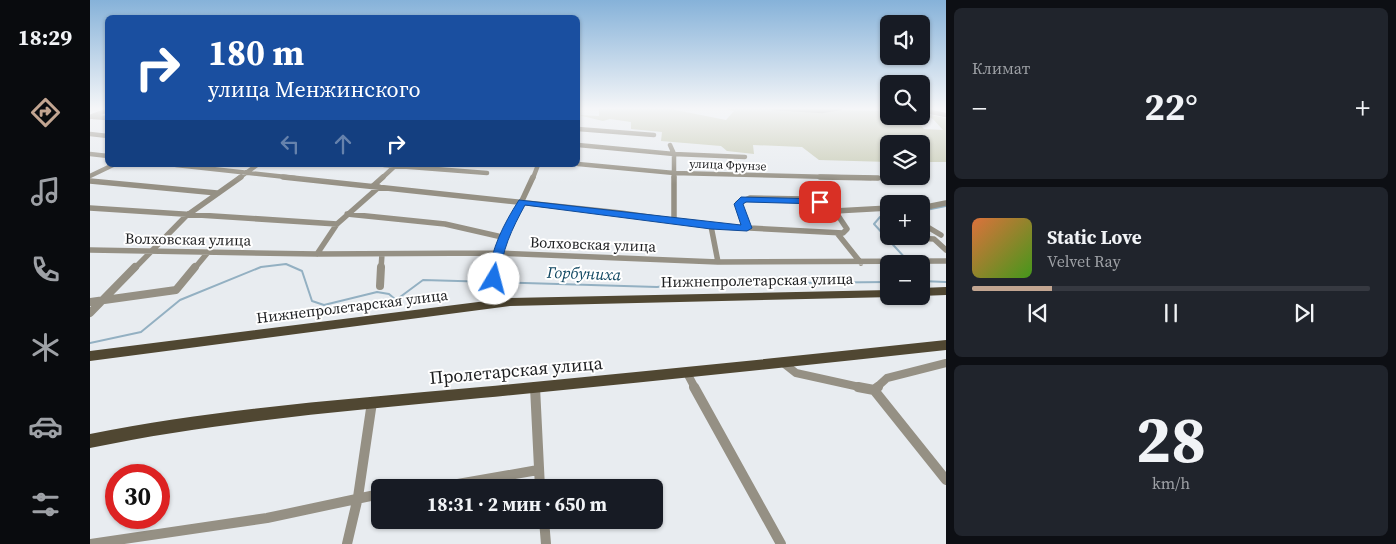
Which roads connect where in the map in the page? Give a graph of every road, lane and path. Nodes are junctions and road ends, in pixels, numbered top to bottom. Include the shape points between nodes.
1 (626, 133) edge
2 (90, 134) edge
3 (105, 136) edge
4 (654, 136) dead end
5 (580, 145) edge
6 (670, 145) dead end
7 (90, 154) edge
8 (674, 154) junction
9 (105, 156) edge
10 (745, 158) dead end
11 (580, 164) edge
12 (109, 167) edge
13 (193, 167) edge
14 (254, 167) edge
15 (395, 167) edge
16 (409, 167) edge
17 (537, 167) edge
18 (244, 173) junction
19 (487, 173) dead end
20 (674, 173) junction
21 (90, 176) edge
22 (878, 178) dead end
23 (90, 181) edge
24 (376, 187) junction
25 (217, 193) junction
26 (522, 202) junction
27 (946, 203) edge
28 (930, 206) edge
29 (90, 208) edge
30 (880, 208) edge
31 (835, 210) junction
32 (347, 214) junction
33 (186, 216) junction
34 (674, 220) junction
35 (337, 224) junction
36 (711, 226) junction
37 (747, 228) junction
38 (930, 228) edge
39 (837, 233) junction
40 (941, 235) dead end
41 (502, 238) junction
42 (930, 239) edge
43 (90, 250) edge
44 (154, 250) junction
45 (946, 250) edge
46 (209, 251) junction
47 (497, 253) junction
48 (317, 254) junction
49 (382, 254) junction
50 (946, 261) edge
51 (718, 262) junction
52 (861, 263) junction
53 (494, 279) dead end
54 (380, 286) dead end
55 (946, 291) edge
56 (930, 292) edge
57 (880, 294) edge
58 (101, 301) junction
59 (90, 302) edge
60 (90, 312) edge
61 (946, 345) edge
62 (90, 356) edge
63 (782, 362) junction
64 (946, 363) edge
65 (687, 373) junction
66 (535, 386) junction
67 (874, 390) junction
68 (372, 402) junction
69 (90, 441) edge
70 (538, 470) junction
71 (486, 479) edge
72 (539, 479) edge
73 (946, 480) edge
74 (371, 495) edge
75 (358, 497) junction
76 (545, 529) edge
77 (90, 544) edge
78 (347, 544) edge
79 (546, 544) edge
80 (781, 544) edge

1 - 4 street
2 - 3 street
5 - 8 street
6 - 8 street
7 - 9 street
8 - 10 street
8 - 20 street
11 - 20 street, улица Фрунзе
12 - 21 street
13 - 18 street
14 - 18 street
15 - 24 street
16 - 19 street
17 - 26 street
18 - 24 street
18 - 25 street
20 - 22 street, улица Фрунзе
20 - 34 street
23 - 25 street
24 - 26 street
24 - 32 street
25 - 33 street
26 - 34 street
26 - 41 street
27 - 28 street
29 - 33 street
30 - 31 street
31 - 37 street via 814,200 744,199 738,204
31 - 39 street via 847,229 844,233
32 - 35 street
32 - 41 street via 445,224
33 - 35 street
33 - 44 street
34 - 36 street
35 - 48 street
36 - 37 street
36 - 51 street
37 - 39 street
38 - 40 street
39 - 52 street
41 - 47 street
42 - 45 street
43 - 44 street, Волховская улица
44 - 46 street, Волховская улица
44 - 58 street
46 - 48 street, Волховская улица
46 - 58 street via 176,290
47 - 49 street, Волховская улица
47 - 51 street, Волховская улица
47 - 53 street
48 - 49 street, Волховская улица
49 - 54 street
50 - 52 street, Волховская улица
51 - 52 street, Волховская улица
55 - 56 main road
57 - 62 main road, Нижнепролетарская улица via 510,302
58 - 59 street
58 - 60 street
61 - 63 main road, Пролетарская улица
63 - 65 main road, Пролетарская улица
63 - 67 street via 796,373
64 - 67 street via 886,378
65 - 66 main road, Пролетарская улица
65 - 80 street
66 - 68 main road, Пролетарская улица
66 - 70 street
67 - 73 street
68 - 69 main road, Пролетарская улица via 196,422
68 - 75 street
70 - 71 street
70 - 72 street
74 - 75 street
75 - 77 street via 267,518
75 - 78 street
76 - 79 street

